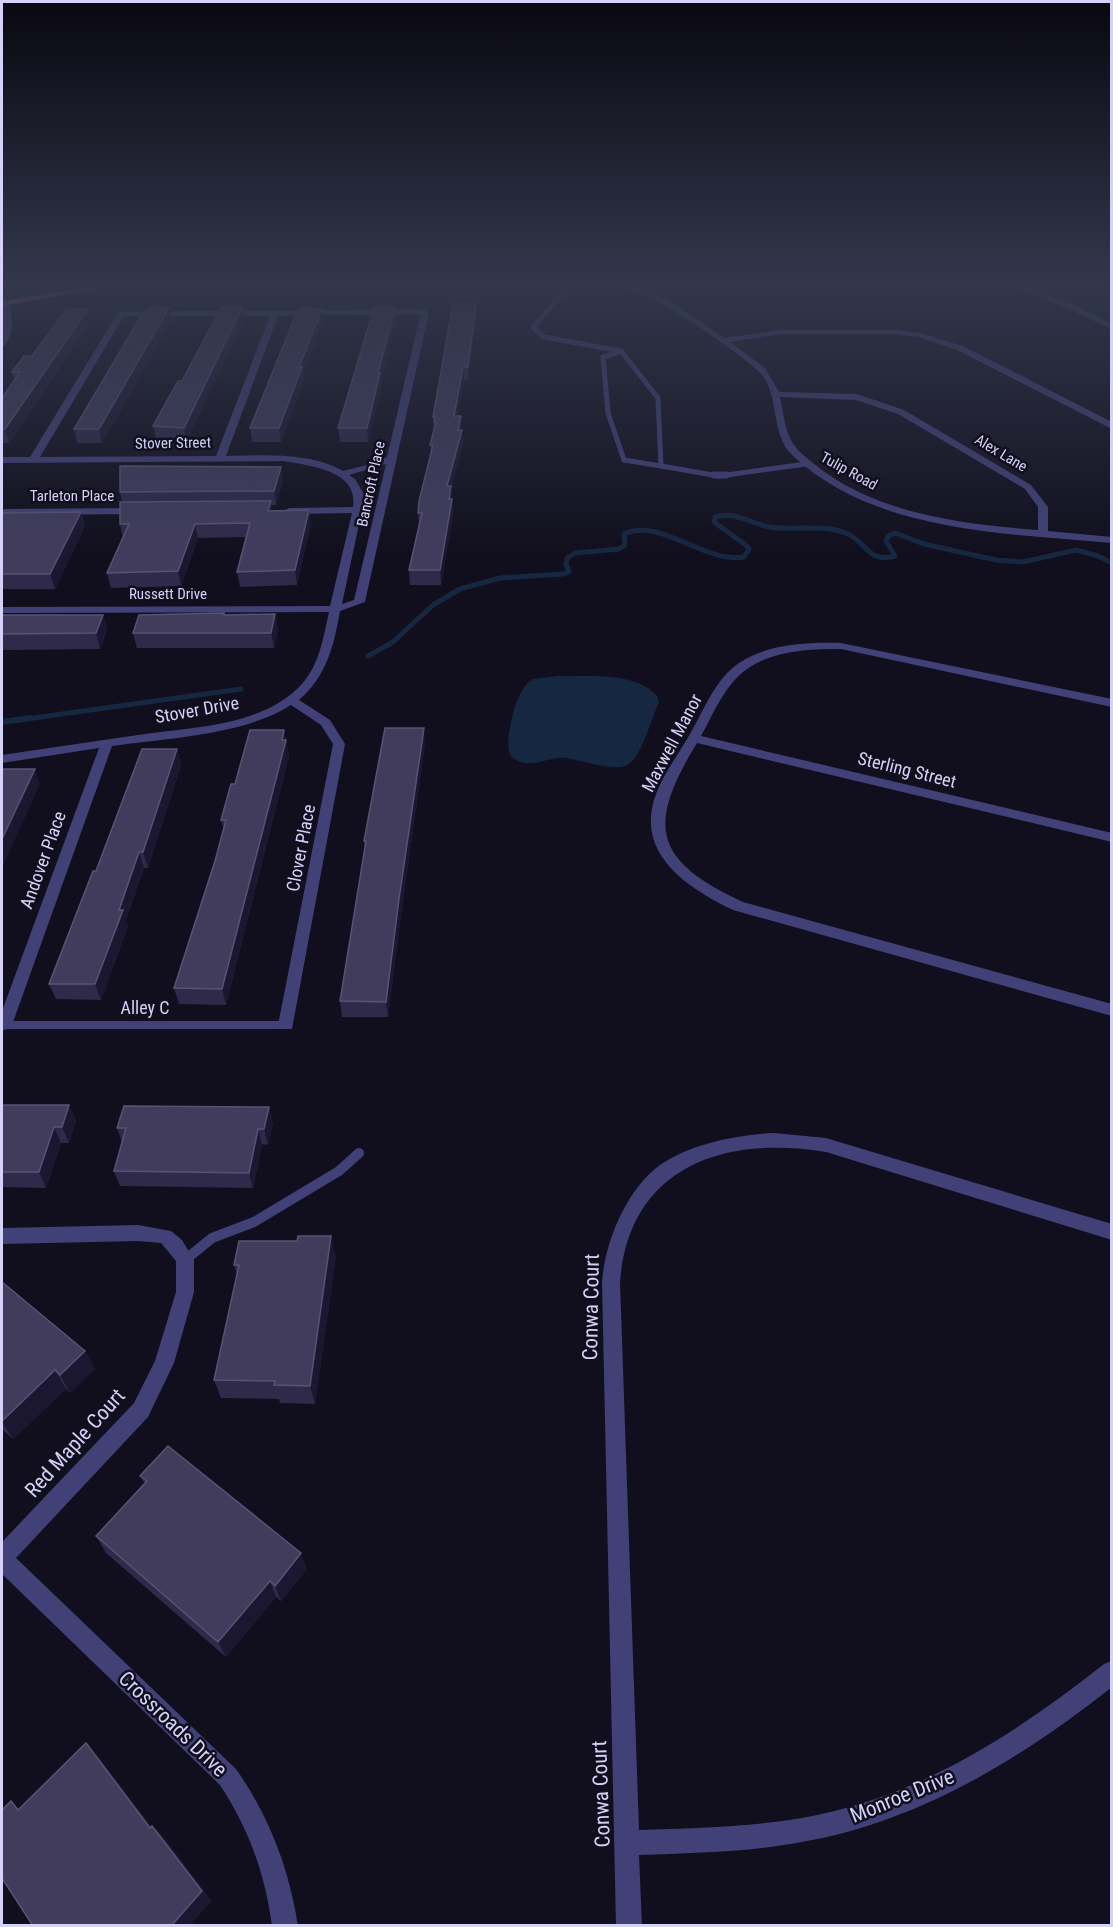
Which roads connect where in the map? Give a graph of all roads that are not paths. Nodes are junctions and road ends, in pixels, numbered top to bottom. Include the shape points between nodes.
1 (84, 375) edge
2 (252, 375) edge
3 (411, 375) edge
4 (605, 375) edge
5 (640, 375) edge
6 (767, 375) edge
7 (1012, 375) edge
8 (775, 394) junction
9 (1112, 426) edge
10 (220, 458) junction
11 (392, 458) junction
12 (2, 460) edge
13 (33, 460) junction
14 (806, 464) junction
15 (662, 466) junction
16 (343, 474) junction
17 (358, 510) junction
18 (156, 511) edge
19 (275, 511) edge
20 (2, 512) edge
21 (1043, 533) junction
22 (1112, 540) edge
23 (335, 609) junction
24 (2, 610) edge
25 (291, 700) junction
26 (1112, 703) edge
27 (694, 738) junction
28 (107, 743) junction
29 (2, 759) edge
30 (1112, 838) edge
31 (1112, 1010) edge
32 (4, 1024) joint
33 (286, 1025) joint
34 (358, 1153) dead end
35 (1112, 1232) edge
36 (2, 1236) edge
37 (185, 1260) junction
38 (2, 1558) edge
39 (1112, 1672) edge
40 (627, 1844) junction
41 (285, 1926) edge
42 (629, 1926) edge

1 - 13 street
2 - 10 street
3 - 11 street, Bancroft Place
4 - 15 lane via 608,413 624,460
5 - 15 lane via 658,398
6 - 8 street, Tulip Road
7 - 9 street
8 - 14 street, Tulip Road via 784,440
8 - 21 street, Alex Lane via 857,397 901,412 1028,487 1043,507
10 - 13 street, Stover Street
10 - 16 street, Stover Street via 298,460
11 - 16 street
11 - 23 street, Bancroft Place via 359,602
12 - 13 street, Stover Street
14 - 15 lane via 719,476
14 - 21 street, Tulip Road via 833,482 888,507 972,526
16 - 17 street via 358,488
17 - 19 street
17 - 23 street
18 - 20 street, Tarleton Place
21 - 22 street, Tulip Road
23 - 24 street, Russett Drive
23 - 25 street, Stover Drive via 318,670 307,687
25 - 28 street, Stover Drive via 264,714 228,725
25 - 33 street, Clover Place via 333,728 339,744
26 - 27 street, Maxwell Manor via 859,649 805,646 764,656 742,667 724,686
27 - 30 street, Sterling Street
27 - 31 street, Maxwell Manor via 663,792 657,820 668,857 704,890 738,906
28 - 29 street, Stover Drive
28 - 32 street, Andover Place
32 - 33 lane, Alley C
34 - 37 lane via 339,1172 254,1222 212,1238
35 - 40 street, Conwa Court via 802,1141 747,1140 718,1147 663,1172 640,1200 619,1235 611,1282
36 - 37 street via 165,1236
37 - 38 street, Red Maple Court via 186,1292 164,1363 141,1410
38 - 41 street, Crossroads Drive via 228,1777 246,1801 269,1854
39 - 40 street, Monroe Drive via 1001,1751 930,1790 873,1812 804,1830
40 - 42 street, Conwa Court

